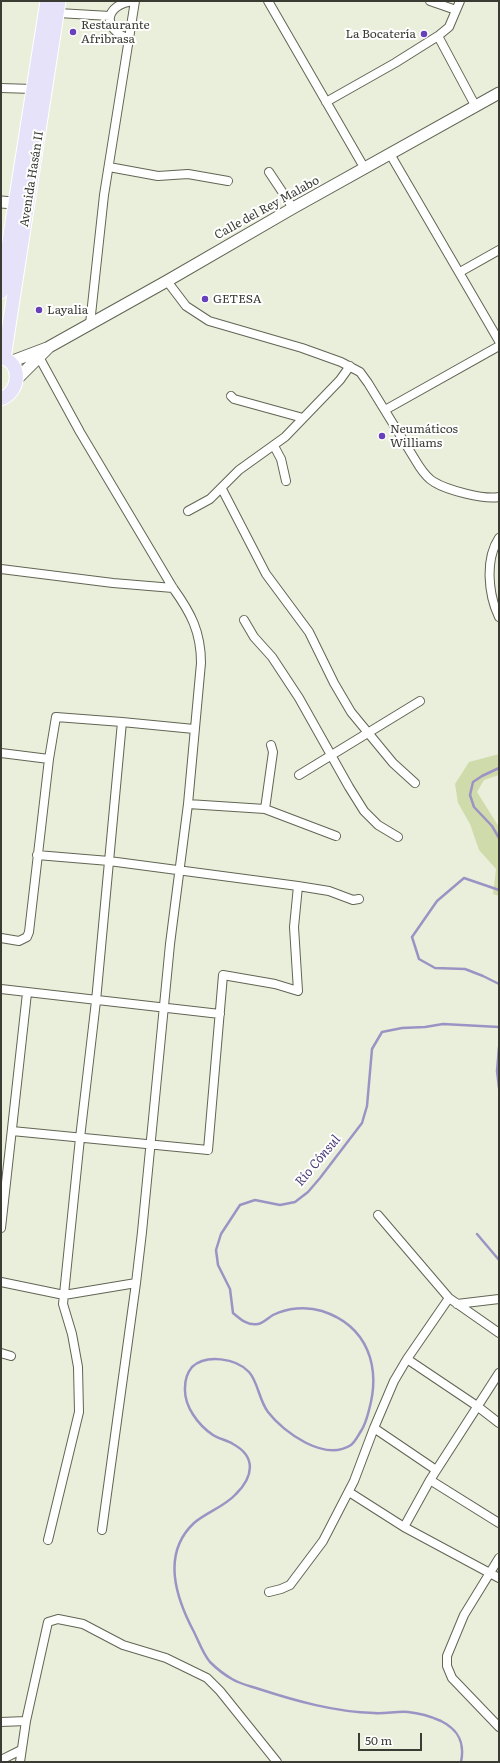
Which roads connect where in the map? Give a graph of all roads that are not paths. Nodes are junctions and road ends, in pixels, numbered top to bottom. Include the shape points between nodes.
1 (47, 1) edge
2 (135, 1) edge
3 (268, 1) edge
4 (430, 1) edge
5 (460, 1) edge
6 (59, 7) edge
7 (456, 10) junction
8 (110, 16) junction
9 (438, 36) junction
10 (130, 39) junction
11 (1, 88) edge
12 (33, 89) junction
13 (499, 94) edge
14 (326, 102) junction
15 (476, 107) junction
16 (390, 154) junction
17 (109, 167) junction
18 (365, 169) junction
19 (269, 172) dead end
20 (228, 181) dead end
21 (8, 202) edge
22 (293, 208) junction
23 (499, 250) edge
24 (460, 272) junction
25 (168, 281) junction
26 (1, 292) edge
27 (90, 324) junction
28 (499, 341) edge
29 (499, 346) edge
30 (49, 347) junction
31 (39, 357) junction
32 (5, 359) edge
33 (350, 366) junction
34 (17, 379) junction
35 (231, 396) dead end
36 (1, 399) edge
37 (385, 410) junction
38 (303, 418) junction
39 (274, 446) junction
40 (286, 481) dead end
41 (222, 489) junction
42 (499, 497) edge
43 (188, 511) dead end
44 (499, 538) edge
45 (1, 569) edge
46 (173, 588) junction
47 (499, 617) edge
48 (244, 620) dead end
49 (420, 701) dead end
50 (122, 722) junction
51 (194, 729) junction
52 (367, 733) junction
53 (271, 745) dead end
54 (1, 753) edge
55 (331, 755) junction
56 (49, 759) junction
57 (299, 775) dead end
58 (415, 783) dead end
59 (188, 804) junction
60 (265, 809) junction
61 (336, 836) dead end
62 (398, 838) dead end
63 (37, 855) junction
64 (109, 861) junction
65 (179, 870) junction
66 (298, 886) junction
67 (359, 899) dead end
68 (1, 938) edge
69 (1, 989) edge
70 (27, 993) junction
71 (96, 1000) junction
72 (164, 1009) junction
73 (220, 1014) junction
74 (12, 1131) junction
75 (80, 1138) junction
76 (150, 1145) junction
77 (378, 1215) dead end
78 (1, 1228) edge
79 (1, 1282) edge
80 (136, 1283) junction
81 (64, 1295) junction
82 (449, 1298) junction
83 (499, 1299) edge
84 (457, 1304) junction
85 (499, 1333) edge
86 (1, 1354) edge
87 (11, 1356) dead end
88 (407, 1359) junction
89 (499, 1373) edge
90 (477, 1406) junction
91 (499, 1423) edge
92 (374, 1428) junction
93 (436, 1470) junction
94 (430, 1480) junction
95 (348, 1492) junction
96 (499, 1523) edge
97 (404, 1527) junction
98 (102, 1530) dead end
99 (48, 1540) dead end
100 (499, 1558) edge
101 (491, 1573) junction
102 (499, 1578) edge
103 (269, 1592) dead end
104 (1, 1722) edge
105 (26, 1722) junction
106 (499, 1727) edge
107 (21, 1750) junction
108 (1, 1760) edge
109 (20, 1762) edge
110 (277, 1762) edge

1 - 12 main road, Avenida Hasán II
2 - 8 street via 120,4
2 - 10 street
3 - 14 street
4 - 7 street
5 - 7 street
6 - 8 street
6 - 32 main road, Avenida Hasán II
7 - 9 street via 449,27
8 - 10 street via 109,21 113,29 119,35
9 - 14 street
9 - 15 street
10 - 17 street
11 - 12 street
12 - 21 main road, Avenida Hasán II
13 - 15 main road, Calle del Rey Malabo
14 - 18 street
15 - 16 main road, Calle del Rey Malabo
16 - 18 main road, Calle del Rey Malabo
16 - 24 street
17 - 20 street via 158,176 188,174
17 - 27 street
18 - 22 main road, Calle del Rey Malabo
19 - 22 street
21 - 26 main road, Avenida Hasán II
22 - 25 main road, Calle del Rey Malabo
23 - 24 street
24 - 28 street
25 - 27 main road, Calle del Rey Malabo
25 - 33 street via 186,306 209,321 302,348
27 - 30 main road, Calle del Rey Malabo
29 - 37 street
30 - 31 main road, Calle del Rey Malabo
30 - 32 main road, Calle del Rey Malabo
31 - 34 main road, Calle del Rey Malabo
31 - 46 street via 80,432
32 - 34 main road via 14,367
33 - 37 street via 362,375
33 - 38 street
34 - 36 main road via 12,392
35 - 38 street
37 - 42 street via 419,466 433,482 482,498
38 - 39 street
39 - 40 street via 281,459
39 - 41 street via 239,470
41 - 43 street
41 - 52 street via 266,574 309,632 334,683
44 - 47 street via 493,547 489,581
45 - 46 street
46 - 51 street via 185,605 200,639 201,662
48 - 55 street via 299,698
49 - 52 street
50 - 51 street
50 - 56 street via 56,717
50 - 64 street
51 - 59 street
52 - 55 street
52 - 58 street via 393,763
53 - 60 street via 273,752
54 - 56 street
55 - 57 street
55 - 62 street via 364,811 378,825
56 - 63 street
59 - 60 street
59 - 65 street
60 - 61 street
63 - 64 street
63 - 68 street via 26,937 19,941
64 - 65 street
64 - 71 street
65 - 66 street
65 - 72 street
66 - 67 street via 329,891 353,900
66 - 73 street via 294,927 298,991 275,984 223,975
69 - 70 street
70 - 71 street
70 - 74 street
71 - 72 street
71 - 75 street
72 - 73 street
72 - 76 street
73 - 76 street via 208,1150
74 - 75 street
74 - 78 street
75 - 76 street
75 - 81 street
76 - 80 street
77 - 82 street
79 - 81 street
80 - 81 street
80 - 98 street
81 - 99 street via 63,1304 78,1367 79,1412
82 - 84 street
82 - 88 street
83 - 84 street
84 - 85 street
86 - 87 street
88 - 90 street
88 - 92 street via 394,1381
89 - 90 street
90 - 91 street
90 - 93 street
92 - 93 street
92 - 95 street
93 - 94 street
94 - 96 street
94 - 97 street
95 - 97 street
95 - 103 street via 323,1541 290,1585
97 - 101 street
100 - 101 street
101 - 102 street
101 - 106 street via 464,1615 447,1656 452,1678
104 - 105 street
105 - 107 street
105 - 110 street via 48,1622 58,1619 83,1624 123,1645 166,1658 207,1678
107 - 108 street
107 - 109 street

